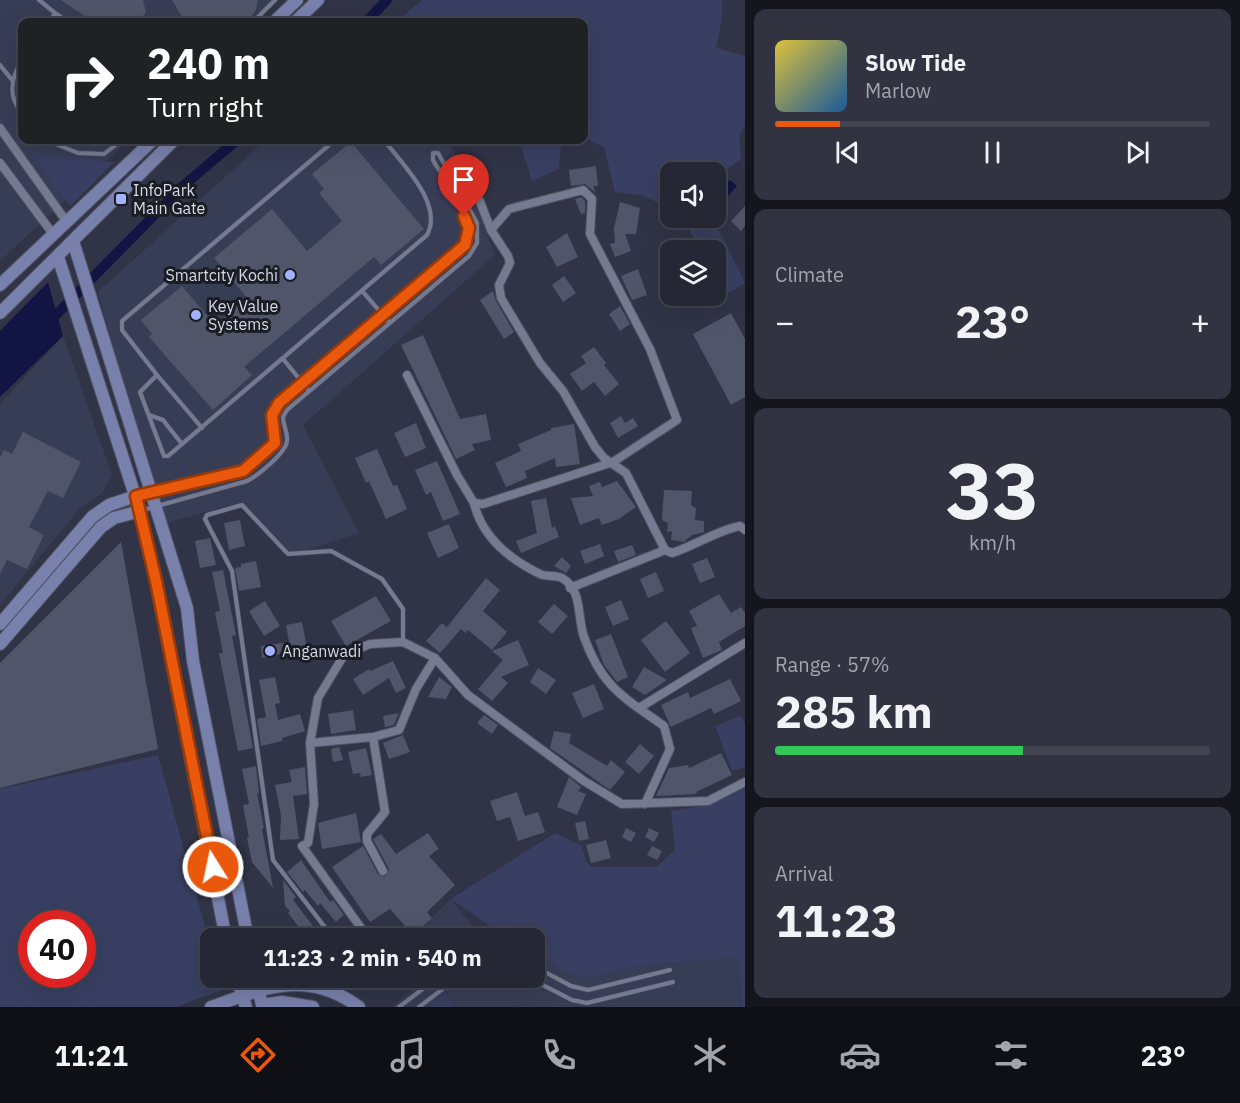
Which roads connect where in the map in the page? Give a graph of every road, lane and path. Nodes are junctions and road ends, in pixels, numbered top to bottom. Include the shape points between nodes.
1 (39, 0) edge
2 (275, 0) edge
3 (297, 0) edge
4 (318, 0) edge
5 (56, 13) junction
6 (53, 18) edge
7 (63, 18) edge
8 (257, 18) edge
9 (278, 18) edge
10 (299, 18) edge
11 (0, 65) edge
12 (18, 68) edge
13 (12, 80) junction
14 (18, 107) edge
15 (0, 128) edge
16 (56, 144) edge
17 (117, 144) edge
18 (149, 144) edge
19 (170, 144) edge
20 (330, 144) edge
21 (387, 144) edge
22 (0, 163) edge
23 (479, 199) dead end
24 (66, 221) junction
25 (491, 230) junction
26 (52, 234) junction
27 (73, 241) junction
28 (58, 257) junction
29 (0, 285) edge
30 (363, 292) junction
31 (0, 313) edge
32 (382, 314) junction
33 (389, 322) junction
34 (284, 360) junction
35 (157, 375) junction
36 (407, 375) dead end
37 (302, 383) junction
38 (309, 391) junction
39 (148, 414) junction
40 (202, 428) junction
41 (182, 444) junction
42 (613, 462) junction
43 (152, 492) junction
44 (136, 496) junction
45 (474, 503) junction
46 (157, 506) junction
47 (140, 511) junction
48 (745, 530) edge
49 (665, 550) junction
50 (570, 588) junction
51 (3, 628) edge
52 (403, 642) junction
53 (0, 644) edge
54 (745, 644) edge
55 (435, 658) junction
56 (639, 708) junction
57 (373, 737) junction
58 (310, 743) junction
59 (745, 782) edge
60 (645, 804) junction
61 (383, 871) dead end
62 (224, 928) edge
63 (246, 928) edge
64 (326, 928) edge
65 (361, 928) edge
66 (670, 970) dead end
67 (545, 972) edge
68 (673, 982) dead end
69 (545, 986) edge
70 (254, 988) edge
71 (258, 988) edge
72 (314, 988) edge
73 (424, 988) edge
74 (444, 988) edge
75 (244, 1001) edge
76 (260, 1006) edge
77 (211, 1007) edge
78 (313, 1007) edge
79 (359, 1007) edge
80 (399, 1007) edge
81 (419, 1007) edge

1 - 5 lane
2 - 8 lane
3 - 9 street
4 - 10 street
5 - 6 lane
5 - 7 lane
11 - 13 lane
12 - 13 lane
13 - 14 lane
15 - 24 street
16 - 17 lane via 78,153 104,154
18 - 24 street
19 - 27 street
20 - 35 lane via 124,317 122,330
21 - 30 lane via 429,202 430,229
22 - 26 street
23 - 25 street
24 - 26 street
25 - 42 street via 510,263 499,285 501,298 595,447
25 - 42 street via 509,209 583,190 592,199 590,234 650,349 677,420
26 - 29 street
27 - 28 street
27 - 43 street
28 - 31 street
28 - 44 street
30 - 32 lane
30 - 34 lane
32 - 33 lane
32 - 33 lane via 461,250 468,238 468,222 433,159 433,153 438,153 477,223 477,243 469,256
32 - 37 lane
33 - 38 lane
34 - 37 lane
34 - 40 lane
35 - 39 lane via 140,392
35 - 40 lane
36 - 45 street
37 - 38 lane
37 - 43 lane via 274,409 275,443 250,467
38 - 46 lane via 284,415 288,440 285,449 256,476
39 - 41 lane via 163,420
39 - 41 lane via 164,456
40 - 41 lane
42 - 45 street via 483,504
42 - 49 street via 626,473
43 - 44 lane
43 - 46 street
44 - 47 street
44 - 51 street via 92,517
45 - 50 street via 478,523 499,548 541,574 562,578
46 - 47 lane
46 - 63 street via 188,608 193,661
47 - 51 street via 114,518 101,527
47 - 62 street
48 - 49 street via 740,526 721,530 686,549 672,553
49 - 50 street
50 - 56 street via 576,593 583,635 604,680
51 - 53 street
52 - 55 street
52 - 58 street via 370,644 344,655 318,698
52 - 64 lane via 403,609 382,579 331,551 288,554 242,505 207,515 205,519 232,571 273,860
54 - 56 street
55 - 57 street via 416,689 399,730
55 - 60 street via 468,695 585,781 622,804
56 - 60 street via 664,726 670,749
57 - 58 street
57 - 61 street via 385,812 367,834 367,841
58 - 65 street via 314,804 308,843 302,846
59 - 60 street via 708,801
66 - 67 lane via 588,990
68 - 69 lane via 587,1003
70 - 75 street
71 - 76 street
72 - 79 street
73 - 80 lane
74 - 81 lane
75 - 77 street
76 - 78 street via 282,1002

